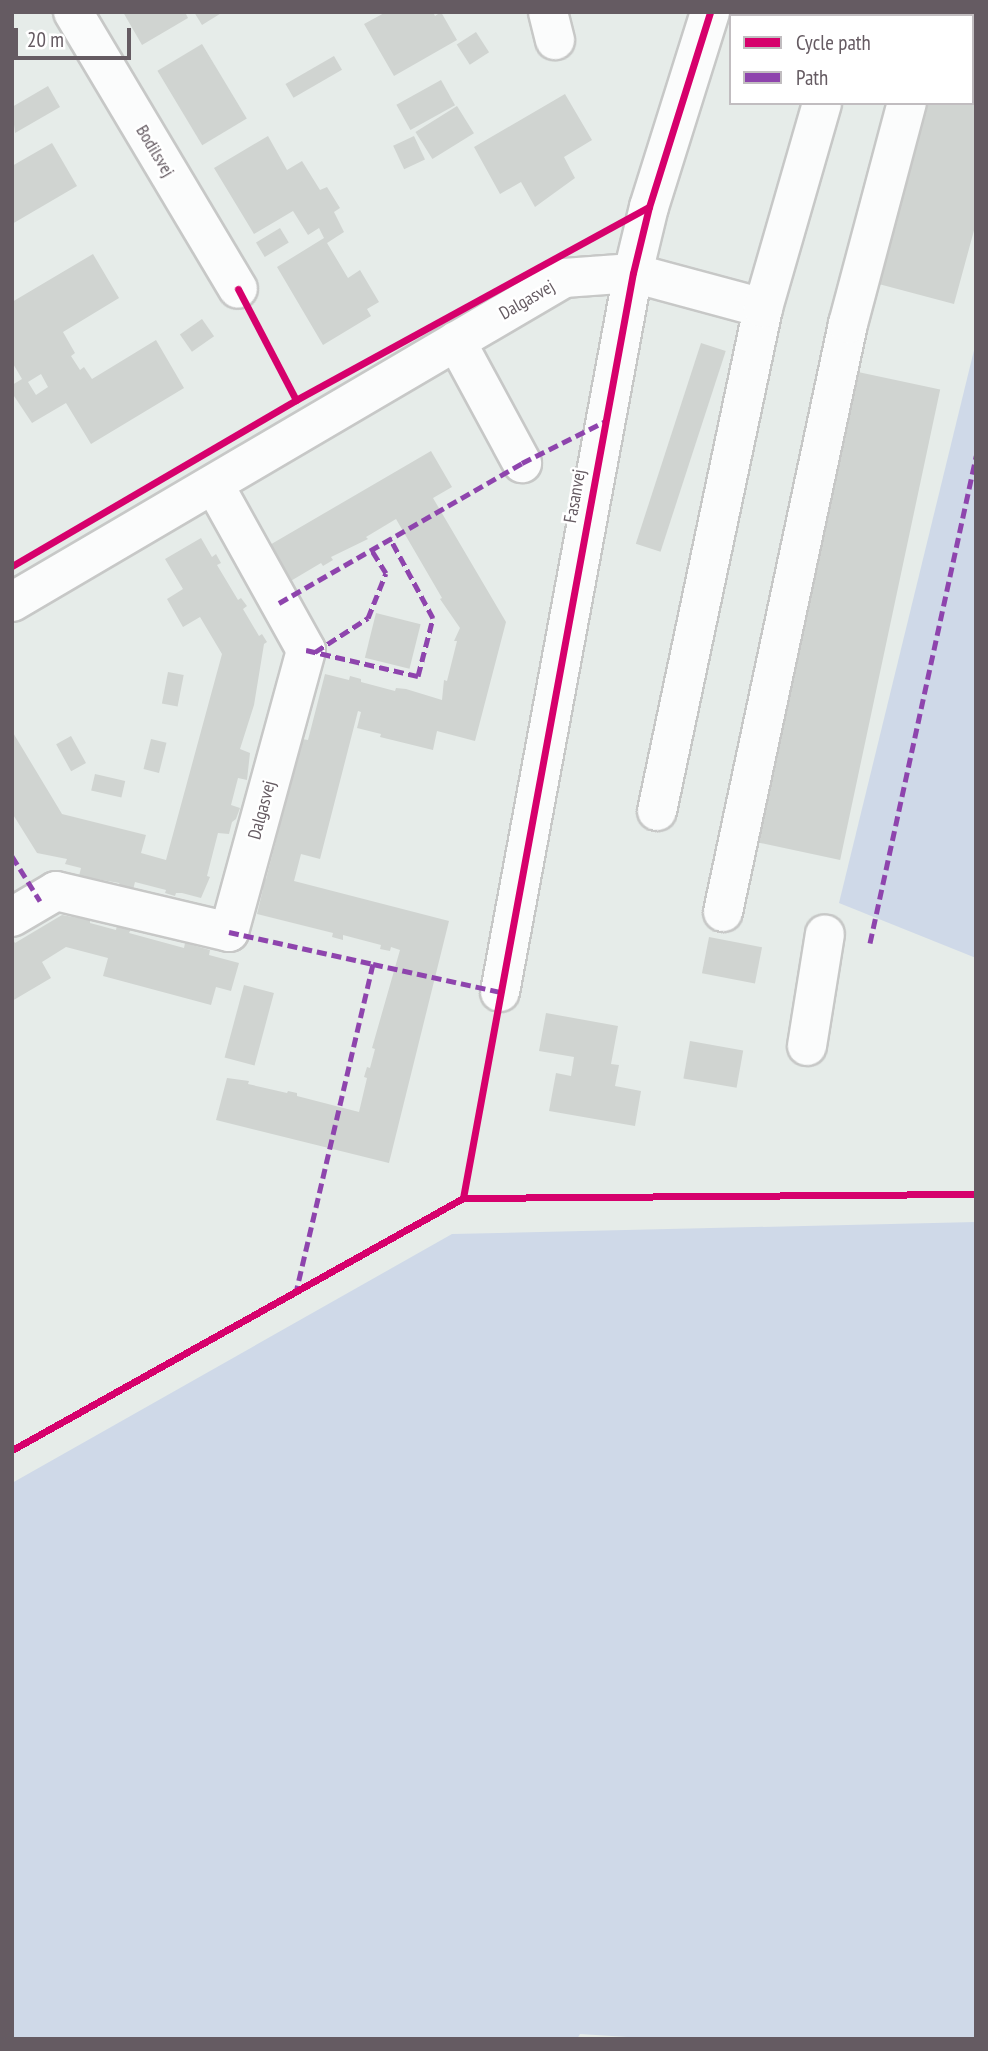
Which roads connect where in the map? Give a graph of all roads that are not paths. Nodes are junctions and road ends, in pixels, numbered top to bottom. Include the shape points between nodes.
1 (73, 12) edge
2 (710, 12) edge
3 (821, 105) edge
4 (906, 105) edge
5 (633, 273) junction
6 (238, 289) dead end
7 (763, 308) junction
8 (456, 341) junction
9 (522, 463) dead end
10 (214, 485) junction
11 (12, 602) edge
12 (657, 811) dead end
13 (723, 912) dead end
14 (12, 917) edge
15 (825, 934) dead end
16 (500, 992) dead end
17 (807, 1046) dead end

1 - 6 street, Bodilsvej
2 - 5 street, Fasanvej
3 - 7 street
4 - 13 street via 848,324
5 - 7 street
5 - 8 street, Dalgasvej via 564,278
5 - 16 street, Fasanvej
7 - 12 street
8 - 9 street
8 - 10 street, Dalgasvej
10 - 11 street, Dalgasvej
10 - 14 street, Dalgasvej via 306,650 229,932 57,891
15 - 17 street

